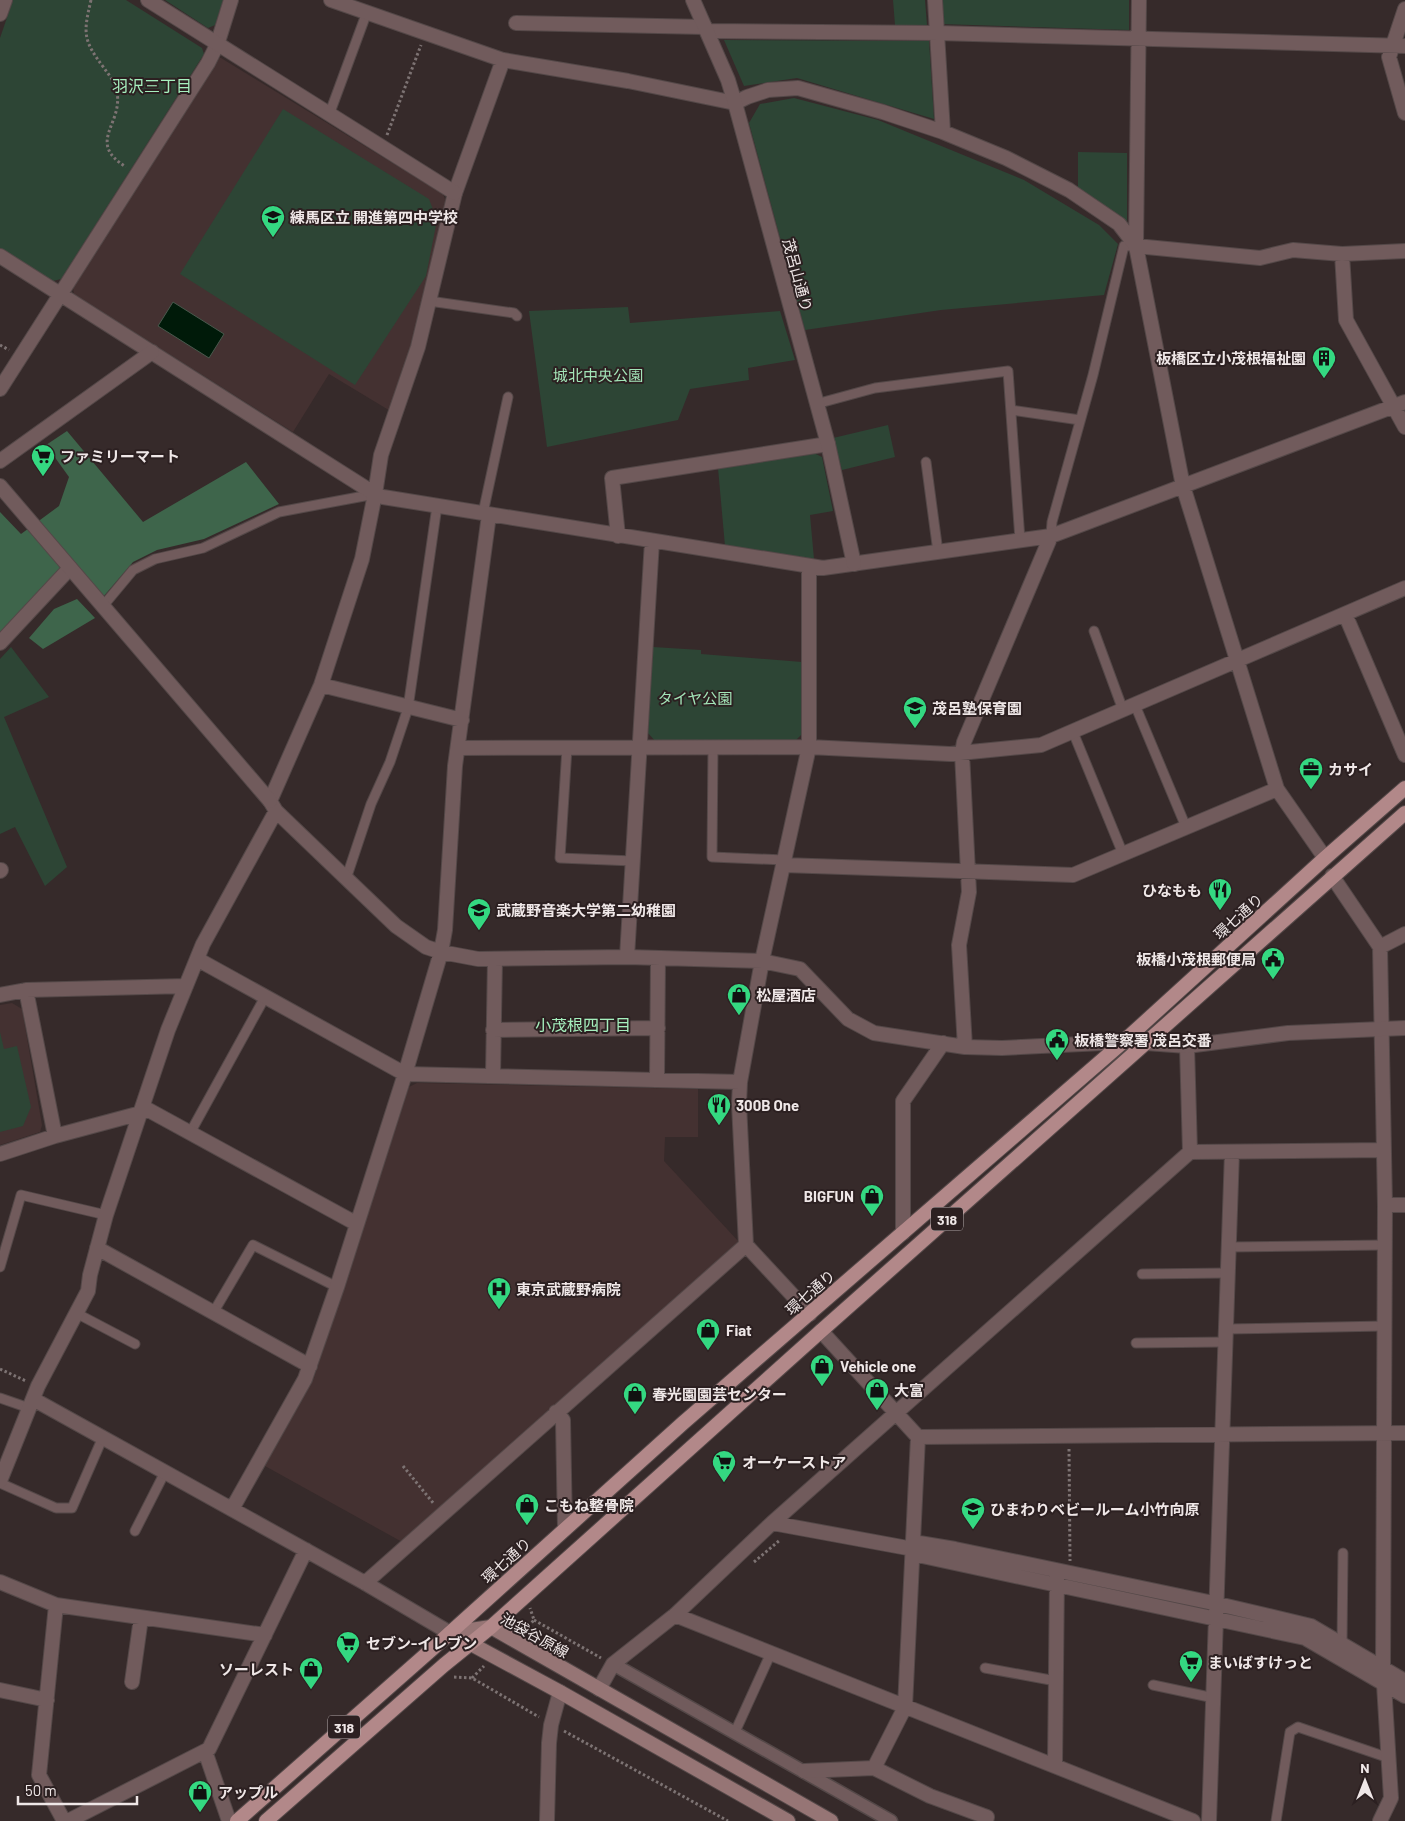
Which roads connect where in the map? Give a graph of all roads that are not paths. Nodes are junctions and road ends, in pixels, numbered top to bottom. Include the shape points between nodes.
1 (5, 0) edge
2 (148, 0) edge
3 (231, 0) edge
4 (331, 0) edge
5 (693, 0) edge
6 (935, 0) edge
7 (1139, 0) edge
8 (1405, 9) edge
9 (367, 12) junction
10 (0, 14) edge
11 (516, 23) dead end
12 (706, 29) junction
13 (937, 33) junction
14 (1138, 38) junction
15 (218, 44) junction
16 (1399, 45) edge
17 (503, 60) junction
18 (735, 104) junction
19 (1405, 113) edge
20 (329, 115) junction
21 (944, 132) junction
22 (455, 193) junction
23 (1136, 246) junction
24 (1405, 250) edge
25 (1342, 254) junction
26 (0, 256) edge
27 (61, 294) junction
28 (429, 301) junction
29 (517, 316) dead end
30 (152, 352) junction
31 (0, 389) edge
32 (508, 398) dead end
33 (816, 404) junction
34 (1400, 404) edge
35 (1011, 410) junction
36 (1080, 420) junction
37 (1405, 427) edge
38 (828, 444) junction
39 (0, 461) edge
40 (926, 462) dead end
41 (0, 486) edge
42 (1183, 486) junction
43 (376, 494) junction
44 (437, 506) junction
45 (486, 514) junction
46 (618, 536) junction
47 (1051, 536) junction
48 (1020, 540) junction
49 (652, 541) junction
50 (938, 552) junction
51 (854, 564) junction
52 (809, 566) junction
53 (70, 568) junction
54 (1405, 588) edge
55 (102, 606) junction
56 (1345, 614) junction
57 (1094, 631) dead end
58 (0, 643) edge
59 (1238, 660) junction
60 (321, 685) junction
61 (1129, 707) junction
62 (408, 708) junction
63 (462, 720) junction
64 (1072, 732) junction
65 (640, 747) junction
66 (713, 747) junction
67 (809, 747) junction
68 (458, 748) junction
69 (567, 748) junction
70 (962, 753) junction
71 (1405, 755) edge
72 (1405, 788) edge
73 (1277, 789) junction
74 (273, 806) junction
75 (1405, 813) edge
76 (1186, 827) junction
77 (1123, 854) junction
78 (1325, 858) junction
79 (633, 861) junction
80 (783, 863) junction
81 (968, 871) junction
82 (1332, 876) junction
83 (346, 879) junction
84 (1405, 934) edge
85 (1380, 947) junction
86 (441, 952) junction
87 (627, 957) junction
88 (658, 958) junction
89 (197, 959) junction
90 (495, 959) junction
91 (762, 961) junction
92 (186, 986) junction
93 (26, 990) junction
94 (0, 995) edge
95 (265, 997) junction
96 (658, 1028) junction
97 (1405, 1028) edge
98 (1382, 1029) junction
99 (493, 1030) junction
100 (1123, 1042) junction
101 (1146, 1043) junction
102 (943, 1044) junction
103 (1187, 1046) junction
104 (965, 1047) junction
105 (405, 1074) junction
106 (492, 1076) junction
107 (657, 1080) junction
108 (740, 1082) junction
109 (142, 1110) junction
110 (190, 1133) junction
111 (55, 1136) junction
112 (1384, 1150) junction
113 (1190, 1152) junction
114 (1232, 1152) junction
115 (0, 1154) edge
116 (1385, 1205) junction
117 (1405, 1205) edge
118 (106, 1215) junction
119 (357, 1224) junction
120 (903, 1232) junction
121 (746, 1245) junction
122 (1384, 1245) junction
123 (1229, 1247) junction
124 (96, 1248) junction
125 (0, 1267) edge
126 (1228, 1273) junction
127 (1142, 1274) dead end
128 (337, 1287) junction
129 (76, 1313) junction
130 (213, 1313) junction
131 (810, 1314) junction
132 (1385, 1326) junction
133 (821, 1331) junction
134 (1226, 1335) junction
135 (1136, 1343) dead end
136 (135, 1344) dead end
137 (310, 1366) junction
138 (33, 1397) junction
139 (0, 1398) edge
140 (556, 1412) junction
141 (895, 1413) junction
142 (1384, 1433) junction
143 (1405, 1433) edge
144 (1224, 1435) junction
145 (102, 1437) junction
146 (918, 1437) junction
147 (165, 1472) junction
148 (0, 1482) edge
149 (232, 1509) junction
150 (772, 1523) junction
151 (565, 1529) junction
152 (135, 1531) dead end
153 (913, 1548) junction
154 (306, 1550) junction
155 (1343, 1553) dead end
156 (1062, 1576) junction
157 (0, 1582) edge
158 (364, 1583) junction
159 (56, 1605) junction
160 (1217, 1611) junction
161 (675, 1615) junction
162 (141, 1618) junction
163 (491, 1627) junction
164 (450, 1633) junction
165 (265, 1635) junction
166 (470, 1643) junction
167 (1342, 1644) junction
168 (771, 1653) junction
169 (549, 1660) junction
170 (613, 1664) junction
171 (985, 1668) dead end
172 (1382, 1668) junction
173 (1056, 1681) junction
174 (1405, 1681) edge
175 (132, 1682) dead end
176 (1384, 1683) junction
177 (1153, 1685) dead end
178 (599, 1689) junction
179 (0, 1690) edge
180 (560, 1692) junction
181 (1405, 1696) edge
182 (1214, 1698) junction
183 (47, 1700) junction
184 (905, 1707) junction
185 (735, 1732) junction
186 (205, 1752) junction
187 (1388, 1758) junction
188 (1054, 1765) junction
189 (874, 1768) junction
190 (804, 1772) junction
191 (64, 1821) edge
192 (68, 1821) edge
193 (229, 1821) edge
194 (237, 1821) edge
195 (266, 1821) edge
196 (547, 1821) edge
197 (788, 1821) edge
198 (831, 1821) edge
199 (891, 1821) edge
200 (986, 1821) edge
201 (1193, 1821) edge
202 (1209, 1821) edge
203 (1276, 1821) edge
204 (1380, 1821) edge

1 - 10 street
2 - 15 street
3 - 15 street
4 - 9 street
5 - 12 street, 茂呂山通り
6 - 13 street
7 - 14 street
8 - 16 street
9 - 17 street
9 - 20 lane
11 - 12 street
12 - 13 street
12 - 18 street, 茂呂山通り
13 - 14 street
13 - 21 street
14 - 16 street
14 - 23 street
15 - 20 street
15 - 27 street
16 - 19 street via 1389,57
17 - 18 street via 628,81
17 - 22 street
18 - 21 street via 768,90 798,88
18 - 33 street, 茂呂山通り
20 - 22 street
21 - 23 street via 1006,158 1069,190 1119,224
22 - 28 street
23 - 25 street via 1260,258 1293,250
23 - 36 lane via 1124,246
23 - 42 street
24 - 25 street
25 - 34 street via 1346,320
26 - 27 street
27 - 30 street
27 - 31 street
28 - 29 lane
28 - 43 street via 418,347 381,455
30 - 39 street
30 - 43 street
32 - 45 lane
33 - 35 lane via 875,388 1008,371
33 - 38 street, 茂呂山通り
34 - 37 street
34 - 42 street
35 - 36 lane
35 - 48 lane
36 - 47 lane
38 - 46 street via 612,478
38 - 51 street, 茂呂山通り
40 - 50 lane
41 - 53 street
42 - 47 street
42 - 59 street
43 - 44 street
43 - 55 lane via 279,512 203,548 156,558 133,570
43 - 60 street via 362,559
44 - 45 street
44 - 62 lane
45 - 46 street
45 - 63 street
46 - 49 street
47 - 48 street
47 - 70 street
48 - 50 street
49 - 52 street
49 - 65 street
50 - 51 street
51 - 52 street via 822,568
52 - 67 street
53 - 55 street
53 - 58 street
54 - 56 street
55 - 74 street
56 - 59 street
56 - 71 street
57 - 61 lane
59 - 61 street
59 - 73 street
60 - 62 street
60 - 74 street
61 - 64 street
61 - 76 lane
62 - 63 street
62 - 83 lane
63 - 68 street
64 - 70 street via 1041,745
64 - 77 lane
65 - 66 street
65 - 69 street
65 - 79 street
66 - 67 street
66 - 80 lane via 712,858
67 - 70 street
67 - 80 street
68 - 69 street
68 - 86 street
69 - 79 lane via 560,858
70 - 81 street
72 - 78 main road, 環七通り / 318
73 - 76 street
73 - 78 street
74 - 83 street
74 - 89 street
75 - 82 main road, 318
76 - 77 street
77 - 81 street via 1072,875
78 - 100 main road, 環七通り / 318
79 - 87 street
80 - 81 street
80 - 91 street
81 - 104 street via 968,892 959,944
82 - 85 street
82 - 101 main road, 318
83 - 86 street via 410,938
84 - 85 street
85 - 98 street
86 - 90 street
86 - 105 street
87 - 88 street
87 - 90 street
88 - 91 street
88 - 96 street
89 - 92 street
89 - 95 street
90 - 99 street
91 - 102 street via 800,969 848,1019 874,1034
91 - 108 street
92 - 93 street
92 - 109 street
93 - 94 street
93 - 111 street
95 - 105 street
95 - 110 lane
96 - 99 street
96 - 107 street
97 - 98 street
98 - 103 street via 1288,1034
98 - 112 street
99 - 106 street
100 - 101 street
100 - 104 street via 1034,1048
100 - 120 main road, 環七通り / 318
101 - 103 street
101 - 133 main road, 318
102 - 104 street
102 - 120 street via 903,1101
103 - 113 street
105 - 106 street
105 - 119 street
106 - 107 street
107 - 108 street
108 - 121 street
109 - 110 street
109 - 111 street
109 - 118 street
110 - 119 street
111 - 115 street
112 - 114 street
112 - 116 street
113 - 114 street
113 - 141 street
114 - 123 street
116 - 117 street
116 - 122 street
118 - 124 street
118 - 125 lane via 21,1196
119 - 128 street
120 - 131 main road, 環七通り / 318
121 - 131 street
121 - 140 street
122 - 123 lane
122 - 132 street
123 - 126 street
124 - 129 street via 88,1292
124 - 130 street
126 - 127 lane
126 - 134 street
128 - 130 lane via 253,1245
128 - 137 street
129 - 136 lane
129 - 138 street
130 - 137 street
131 - 151 main road, 環七通り / 318
132 - 134 lane
132 - 142 street
133 - 141 street
133 - 163 main road, 318
134 - 135 lane
134 - 144 street
137 - 149 street
138 - 139 lane
138 - 145 street
138 - 148 street
140 - 151 street via 563,1420
140 - 158 street
141 - 146 street
141 - 150 street
142 - 143 street
142 - 144 street
142 - 172 street
144 - 146 street
144 - 160 street
145 - 147 street
145 - 148 lane via 72,1508 56,1508
146 - 153 street
147 - 149 street
147 - 152 lane
149 - 154 street
150 - 153 street
150 - 161 street
151 - 164 main road, 環七通り / 318
153 - 156 street
153 - 184 street
154 - 158 street
154 - 165 street
155 - 167 lane
156 - 160 street
156 - 173 street
157 - 159 street
158 - 164 street
159 - 162 street
159 - 183 street
160 - 167 street via 1311,1626
160 - 176 street via 1305,1638
160 - 182 street
161 - 168 street
161 - 170 street
162 - 165 street
162 - 175 street
163 - 164 main road, 池袋谷原線
163 - 166 main road, 318
163 - 169 main road, 池袋谷原線
164 - 166 main road
164 - 194 main road, 環七通り / 318
165 - 186 street
166 - 180 main road
166 - 195 main road, 318
167 - 172 street
168 - 184 street
168 - 185 lane
169 - 178 main road, 池袋谷原線
169 - 180 main road via 562,1683
170 - 178 street
170 - 185 street
171 - 173 lane
172 - 174 street
172 - 176 street
173 - 188 street
176 - 181 street
176 - 187 street
177 - 182 lane
178 - 198 main road, 池袋谷原線
179 - 183 street
180 - 196 street via 551,1725
180 - 197 main road
182 - 202 street
183 - 191 street via 39,1775
184 - 188 street
184 - 189 street
185 - 190 street
186 - 192 street
186 - 193 street
187 - 203 lane via 1298,1727 1290,1732
187 - 204 street via 1391,1798
188 - 201 street
189 - 190 street
189 - 200 street via 930,1796 987,1817
190 - 199 street

